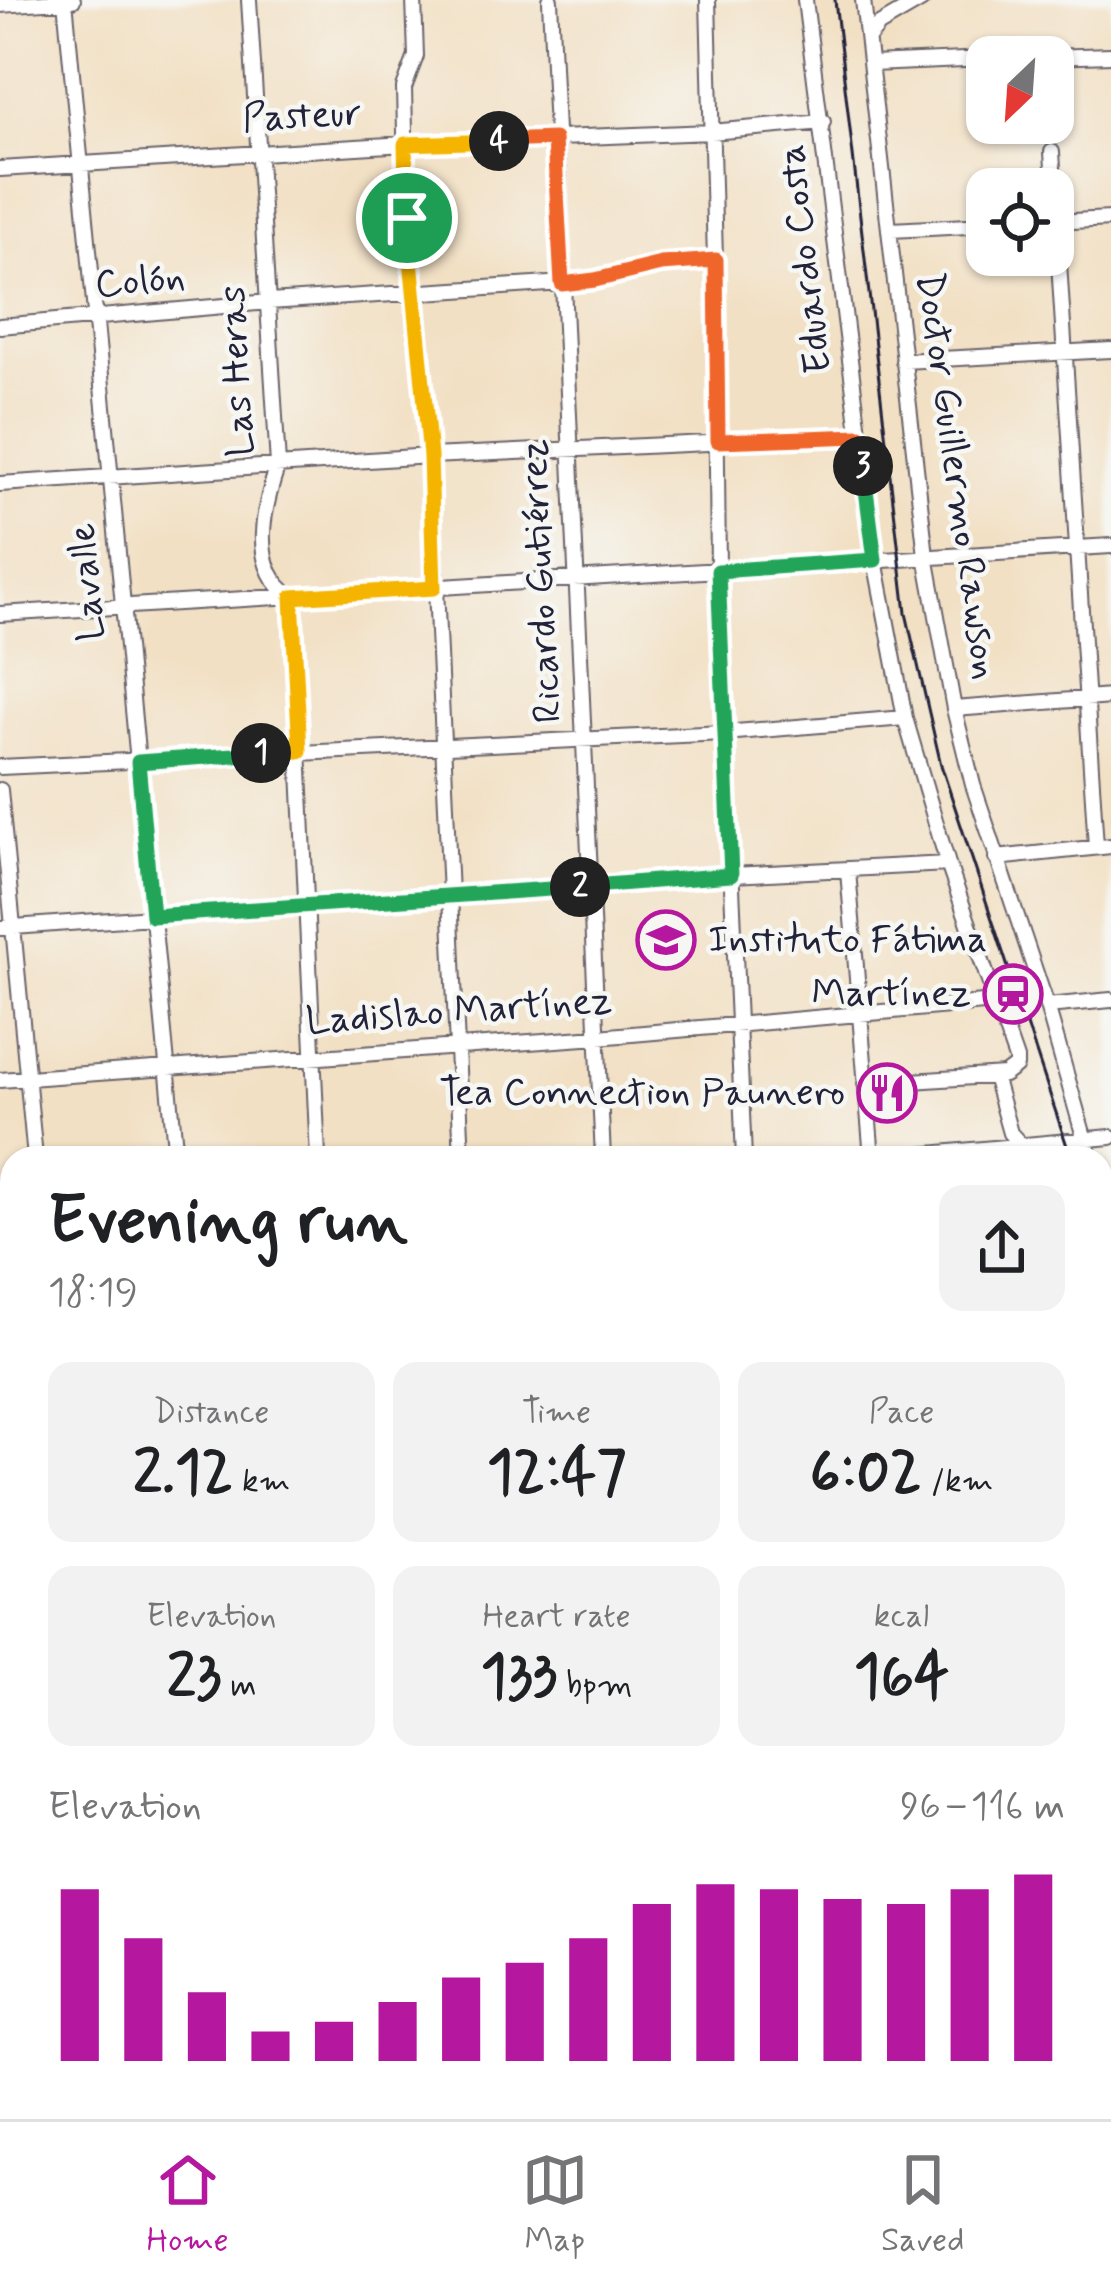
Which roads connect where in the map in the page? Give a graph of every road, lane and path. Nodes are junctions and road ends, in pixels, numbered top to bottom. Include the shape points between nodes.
1 (69, 0) edge
2 (249, 0) edge
3 (414, 0) edge
4 (550, 0) edge
5 (708, 0) edge
6 (806, 0) edge
7 (863, 0) edge
8 (922, 0) edge
9 (0, 5) edge
10 (868, 38) junction
11 (1111, 55) edge
12 (1074, 56) edge
13 (966, 60) edge
14 (872, 64) junction
15 (824, 122) junction
16 (711, 132) junction
17 (554, 139) junction
18 (405, 144) junction
19 (1052, 152) dead end
20 (257, 153) junction
21 (80, 164) junction
22 (1053, 168) edge
23 (0, 169) edge
24 (1111, 219) edge
25 (1074, 221) edge
26 (966, 226) edge
27 (891, 230) junction
28 (716, 260) junction
29 (1059, 276) edge
30 (562, 284) junction
31 (417, 294) junction
32 (269, 302) junction
33 (97, 320) junction
34 (0, 326) edge
35 (1111, 350) edge
36 (1064, 353) junction
37 (903, 361) junction
38 (860, 436) junction
39 (718, 441) junction
40 (568, 448) junction
41 (430, 456) junction
42 (278, 465) junction
43 (111, 476) junction
44 (0, 484) edge
45 (1111, 546) edge
46 (1075, 548) junction
47 (926, 556) junction
48 (875, 560) junction
49 (718, 571) junction
50 (576, 579) junction
51 (434, 588) junction
52 (292, 597) junction
53 (123, 607) junction
54 (0, 614) edge
55 (1111, 697) edge
56 (1086, 699) junction
57 (954, 709) junction
58 (905, 718) junction
59 (724, 733) junction
60 (584, 737) junction
61 (442, 743) junction
62 (300, 751) junction
63 (138, 762) junction
64 (0, 766) edge
65 (0, 790) edge
66 (1104, 847) edge
67 (996, 858) junction
68 (948, 864) junction
69 (848, 871) junction
70 (731, 875) junction
71 (589, 886) junction
72 (450, 897) junction
73 (306, 906) junction
74 (152, 916) junction
75 (6, 928) edge
76 (1111, 1000) edge
77 (995, 1002) junction
78 (1047, 1006) junction
79 (860, 1012) junction
80 (739, 1022) junction
81 (598, 1037) junction
82 (456, 1047) junction
83 (312, 1056) junction
84 (167, 1068) junction
85 (994, 1076) junction
86 (28, 1078) junction
87 (0, 1080) edge
88 (866, 1084) junction
89 (1111, 1137) edge
90 (1087, 1140) junction
91 (1021, 1145) junction
92 (34, 1146) edge
93 (175, 1146) edge
94 (317, 1146) edge
95 (461, 1146) edge
96 (603, 1146) edge
97 (744, 1146) edge
98 (871, 1146) edge
99 (1011, 1146) edge
100 (1088, 1146) edge

1 - 9 street
1 - 21 street, Lavalle
2 - 20 street, Las Heras
3 - 18 street
4 - 17 street, Ricardo Gutiérrez
5 - 16 street
6 - 15 street, Eduardo Costa
7 - 10 street, Doctor Guillermo Rawson
8 - 10 street
10 - 14 street, Doctor Guillermo Rawson
11 - 12 street
13 - 14 street
14 - 27 street, Doctor Guillermo Rawson
15 - 16 street, Pasteur
15 - 38 street, Eduardo Costa
16 - 17 street, Pasteur
16 - 28 street
17 - 18 street, Pasteur
17 - 30 street, Ricardo Gutiérrez
18 - 20 street, Pasteur
18 - 31 street
19 - 22 street
20 - 21 street, Pasteur
20 - 32 street, Las Heras
21 - 23 street, Pasteur
21 - 33 street, Lavalle
24 - 25 street
26 - 27 street
27 - 37 street, Doctor Guillermo Rawson
28 - 30 street, Colón
28 - 39 street
29 - 36 street
30 - 31 street, Colón
30 - 40 street, Ricardo Gutiérrez
31 - 32 street, Colón
31 - 41 street
32 - 33 street, Colón
32 - 42 street, Las Heras
33 - 34 street, Colón
33 - 43 street, Lavalle
35 - 36 street
36 - 37 street
36 - 46 street
37 - 47 street, Doctor Guillermo Rawson
38 - 39 street
38 - 48 street, Eduardo Costa
39 - 40 street
39 - 49 street
40 - 41 street
40 - 50 street, Ricardo Gutiérrez
41 - 42 street
41 - 51 street
42 - 43 street
42 - 52 street, Las Heras via 264,505 265,556 276,585
43 - 44 street
43 - 53 street, Lavalle
45 - 46 street
46 - 47 street
46 - 56 street
47 - 48 street
47 - 57 street, Doctor Guillermo Rawson
48 - 49 street
48 - 58 street, Eduardo Costa
49 - 50 street
49 - 59 street
50 - 51 street
50 - 60 street, Ricardo Gutiérrez
51 - 52 street
51 - 61 street
52 - 53 street
52 - 62 street, Las Heras
53 - 54 street
53 - 63 street, Lavalle
55 - 56 street
56 - 57 street
56 - 66 street
57 - 67 street, Doctor Guillermo Rawson
58 - 59 street
58 - 68 street, Eduardo Costa
59 - 60 street
59 - 70 street
60 - 61 street
60 - 71 street, Ricardo Gutiérrez
61 - 62 street
61 - 72 street
62 - 63 street
62 - 73 street, Las Heras
63 - 64 street
63 - 74 street, Lavalle
65 - 75 street
66 - 67 street
67 - 78 street, Doctor Guillermo Rawson
68 - 69 street
68 - 77 street, Eduardo Costa
69 - 70 street
69 - 79 street
70 - 71 street
70 - 80 street
71 - 72 street
71 - 81 street, Ricardo Gutiérrez
72 - 73 street
72 - 82 street
73 - 74 street
73 - 83 street, Las Heras
74 - 75 street
74 - 84 street, Lavalle
75 - 86 street
76 - 78 street
77 - 79 street, Ladislao Martínez
77 - 85 street, Eduardo Costa via 1016,1066
78 - 90 street, Doctor Guillermo Rawson
79 - 80 street, Ladislao Martínez
79 - 88 street
80 - 81 street, Ladislao Martínez
80 - 97 street
81 - 82 street, Ladislao Martínez
81 - 96 street, Ricardo Gutiérrez
82 - 83 street, Ladislao Martínez
82 - 95 street
83 - 84 street, Ladislao Martínez
83 - 94 street, Las Heras
84 - 86 street, Ladislao Martínez
84 - 93 street, Lavalle
85 - 88 street
85 - 91 street
86 - 87 street, Ladislao Martínez
86 - 92 street
88 - 98 street
89 - 90 street
90 - 91 street
90 - 100 street, Doctor Guillermo Rawson
91 - 99 street

